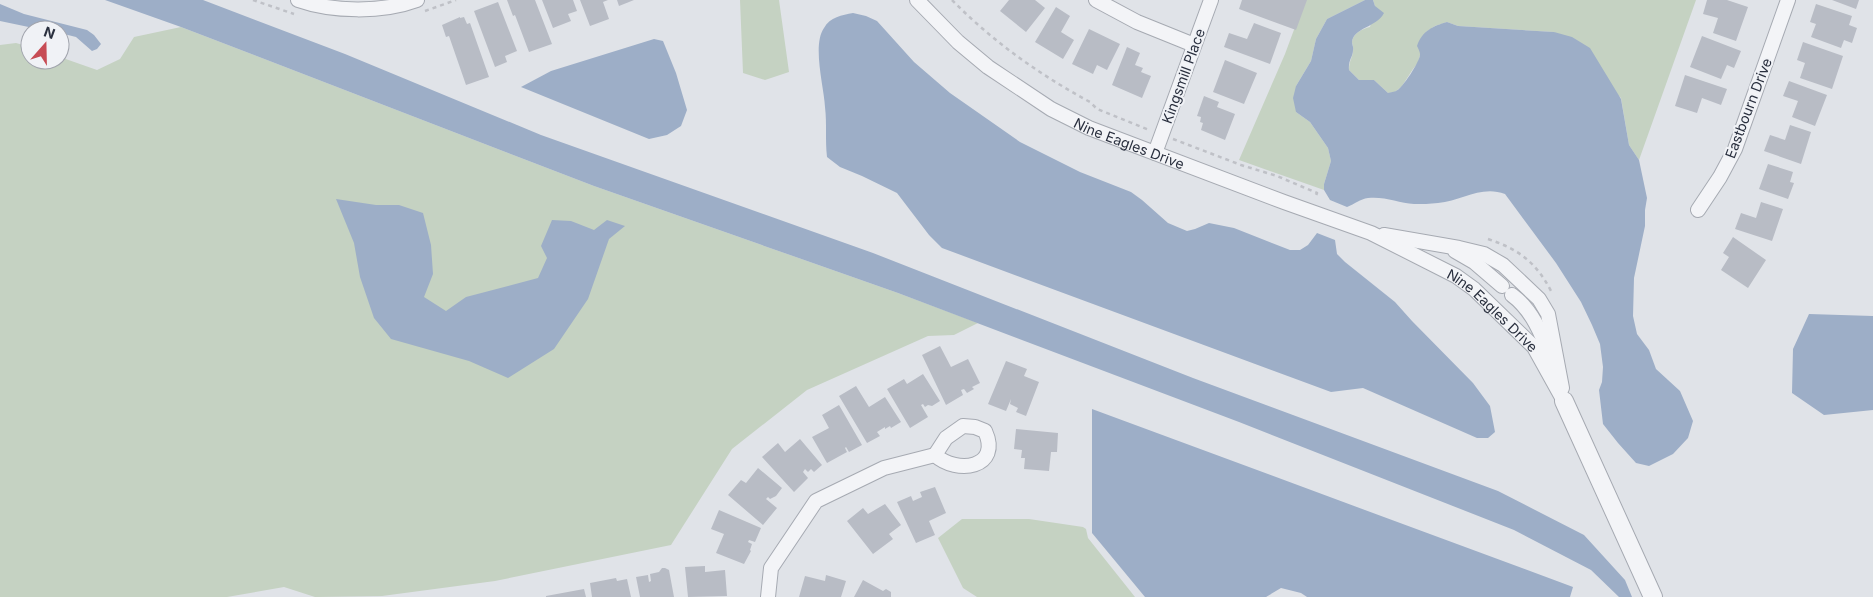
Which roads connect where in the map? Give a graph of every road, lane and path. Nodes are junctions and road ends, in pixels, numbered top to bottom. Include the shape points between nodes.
1 (298, 0) edge
2 (417, 0) edge
3 (917, 0) edge
4 (952, 0) edge
5 (1096, 0) edge
6 (1211, 0) edge
7 (1788, 0) edge
8 (1194, 45) junction
9 (1150, 131) dead end
10 (1170, 138) dead end
11 (1155, 153) junction
12 (1321, 202) dead end
13 (1698, 210) dead end
14 (1371, 233) junction
15 (1481, 238) dead end
16 (1443, 245) junction
17 (1552, 293) dead end
18 (1564, 401) junction
19 (935, 455) dead end
20 (768, 597) edge
21 (1654, 597) edge

1 - 2 street via 313,6 367,9
3 - 11 street, Nine Eagles Drive via 980,61 1051,109 1089,128
4 - 9 path via 1036,70 1097,109
5 - 8 street via 1137,22
6 - 8 street, Kingsmill Place
7 - 13 street, Eastbourn Drive via 1735,149
8 - 11 street, Kingsmill Place
10 - 12 path via 1317,193 1314,200
11 - 14 street, Nine Eagles Drive
14 - 16 street, Nine Eagles Drive
14 - 18 street, Nine Eagles Drive via 1439,266 1474,289 1534,346
15 - 17 path via 1523,255
16 - 18 street, Nine Eagles Drive via 1474,262 1520,301 1544,342
16 - 18 street, Nine Eagles Drive via 1484,254 1503,264 1539,299 1548,314
18 - 21 street, Nine Eagles Drive
19 - 20 street via 884,468 816,501 771,568

